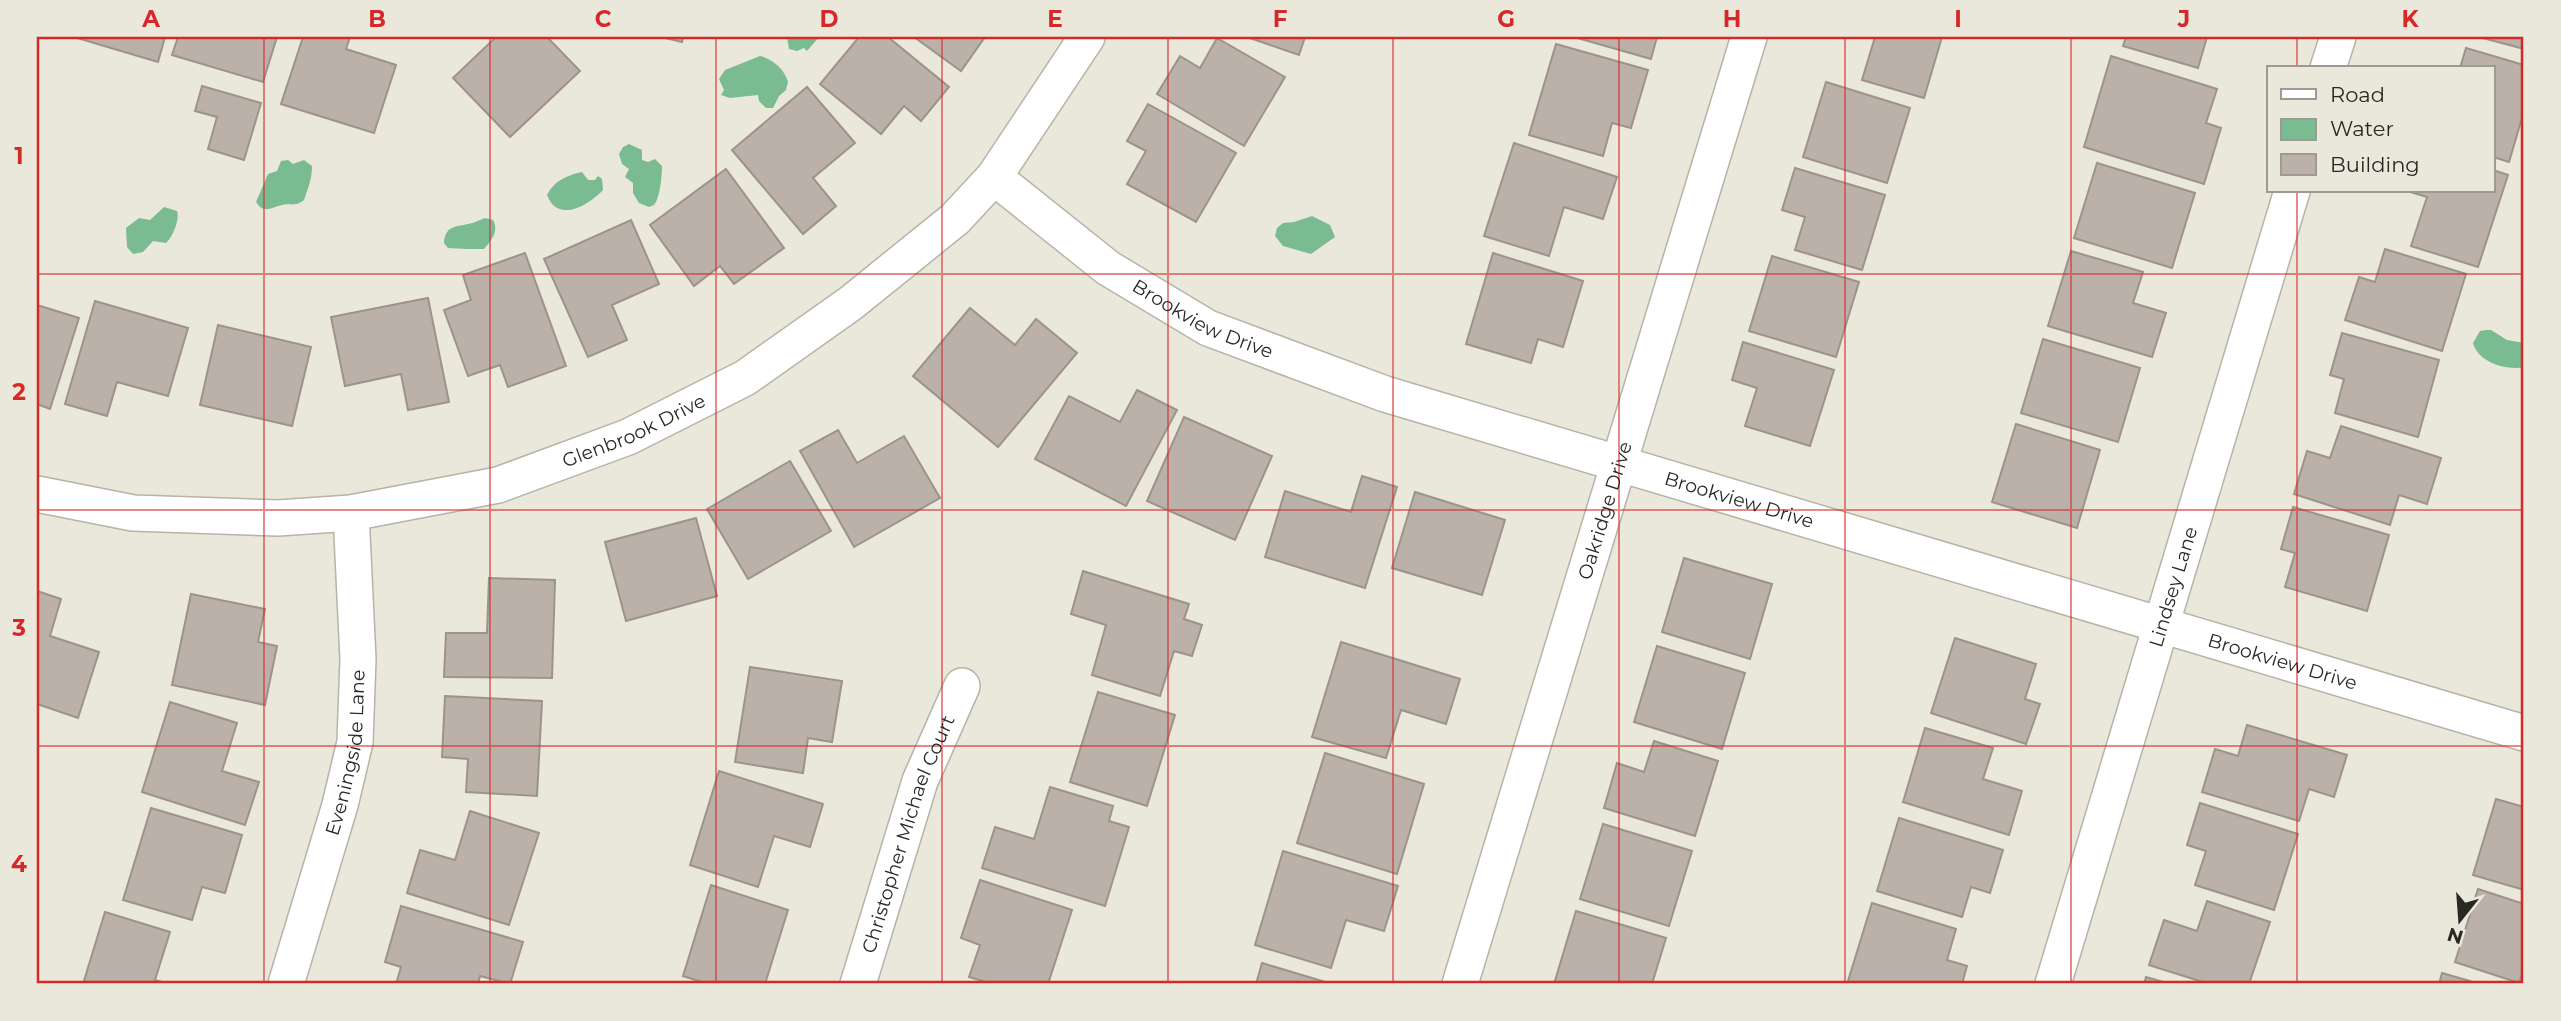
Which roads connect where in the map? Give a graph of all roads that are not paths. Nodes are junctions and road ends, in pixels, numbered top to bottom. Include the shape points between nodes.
1 (1087, 37) edge
2 (1749, 37) edge
3 (2337, 37) edge
4 (2329, 66) edge
5 (994, 177) junction
6 (2292, 192) edge
7 (1618, 464) junction
8 (37, 494) edge
9 (351, 513) junction
10 (2162, 626) junction
11 (962, 686) dead end
12 (2524, 733) edge
13 (286, 984) edge
14 (858, 984) edge
15 (1460, 984) edge
16 (2053, 984) edge

1 - 5 street, Glenbrook Drive
2 - 7 street, Oakridge Drive
3 - 4 street
5 - 7 street, Brookview Drive via 1108,268 1208,328 1385,394
5 - 9 street, Glenbrook Drive via 945,228 851,303 745,378 628,437 498,485
6 - 10 street, Lindsey Lane
7 - 10 street, Brookview Drive
7 - 15 street, Oakridge Drive
8 - 9 street, Glenbrook Drive via 133,513 278,518
9 - 13 street, Eveningside Lane via 358,659 355,742
10 - 12 street, Brookview Drive
10 - 16 street, Lindsey Lane
11 - 14 street, Christopher Michael Court via 920,781

